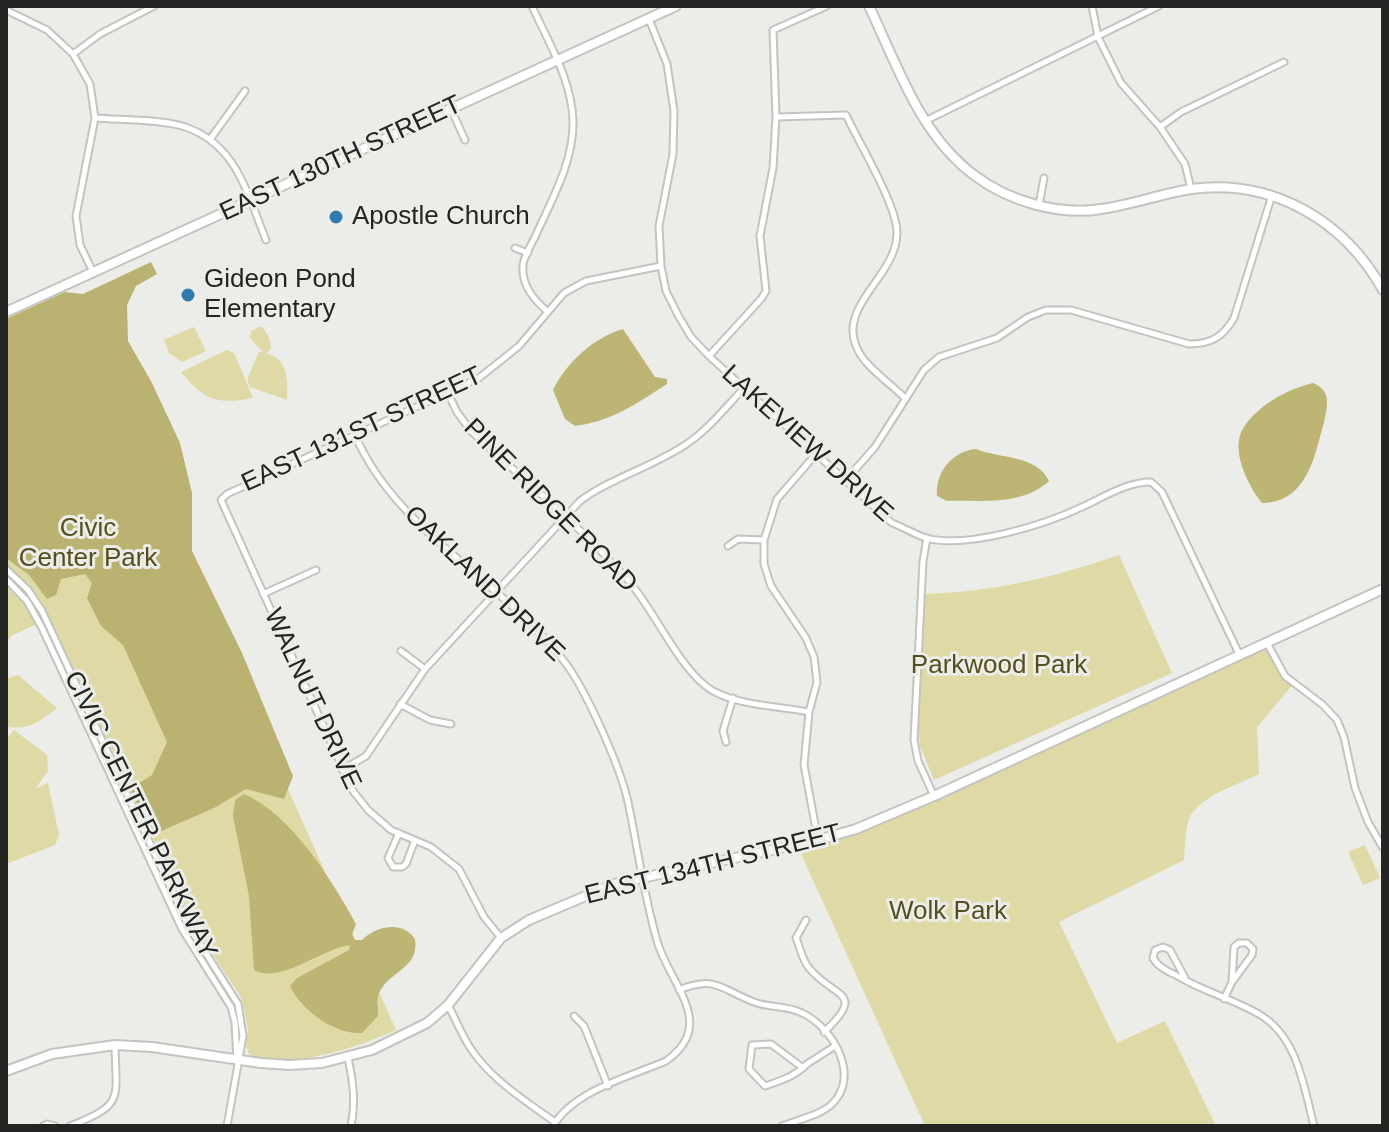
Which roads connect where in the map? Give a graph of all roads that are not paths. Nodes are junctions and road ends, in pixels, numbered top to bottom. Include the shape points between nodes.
1 (133, 6) edge
2 (154, 6) edge
3 (532, 6) edge
4 (676, 6) edge
5 (827, 6) edge
6 (869, 6) edge
7 (1092, 6) edge
8 (1159, 6) edge
9 (6, 10) edge
10 (136, 14) junction
11 (649, 18) junction
12 (1098, 37) junction
13 (73, 54) junction
14 (557, 60) junction
15 (1284, 62) dead end
16 (245, 91) dead end
17 (451, 109) junction
18 (776, 117) junction
19 (95, 118) junction
20 (924, 121) junction
21 (1160, 127) junction
22 (211, 138) junction
23 (465, 140) dead end
24 (1044, 178) dead end
25 (1191, 189) junction
26 (1272, 195) junction
27 (250, 201) junction
28 (1039, 205) junction
29 (266, 240) dead end
30 (515, 248) dead end
31 (528, 253) junction
32 (661, 266) junction
33 (93, 272) junction
34 (1383, 290) edge
35 (6, 312) edge
36 (548, 312) junction
37 (709, 356) junction
38 (744, 388) junction
39 (448, 393) junction
40 (906, 399) junction
41 (355, 435) junction
42 (816, 454) junction
43 (845, 481) junction
44 (221, 500) joint
45 (564, 517) junction
46 (927, 538) junction
47 (764, 540) junction
48 (728, 546) dead end
49 (6, 569) edge
50 (316, 570) dead end
51 (6, 579) edge
52 (1383, 589) edge
53 (496, 592) junction
54 (263, 594) junction
55 (1267, 643) junction
56 (401, 651) dead end
57 (1240, 656) junction
58 (425, 669) junction
59 (733, 698) junction
60 (400, 704) junction
61 (809, 712) junction
62 (451, 724) dead end
63 (726, 742) dead end
64 (342, 770) junction
65 (934, 796) junction
66 (399, 833) junction
67 (415, 840) junction
68 (818, 840) junction
69 (1383, 848) edge
70 (643, 878) junction
71 (806, 920) dead end
72 (501, 938) junction
73 (1186, 980) junction
74 (1232, 982) junction
75 (679, 990) junction
76 (1224, 999) junction
77 (448, 1005) junction
78 (574, 1016) dead end
79 (824, 1032) junction
80 (115, 1045) junction
81 (835, 1046) junction
82 (348, 1058) junction
83 (237, 1060) junction
84 (803, 1068) junction
85 (6, 1071) edge
86 (608, 1086) junction
87 (554, 1124) edge
88 (43, 1126) edge
89 (55, 1126) edge
90 (70, 1126) edge
91 (227, 1126) edge
92 (351, 1126) edge
93 (782, 1126) edge
94 (1314, 1126) edge

1 - 10 street
2 - 10 street
3 - 14 street
4 - 11 street, EAST 130TH STREET
5 - 18 street via 773,30
6 - 20 street
7 - 12 street
8 - 12 street
9 - 13 street via 47,30
10 - 13 street
11 - 14 street, EAST 130TH STREET
11 - 32 street, LAKEVIEW DRIVE via 667,64 674,111 673,154 659,226
12 - 20 street
12 - 21 street via 1121,83
13 - 19 street via 90,84
14 - 17 street, EAST 130TH STREET
14 - 31 street via 572,102 572,142
15 - 21 street
16 - 22 street
17 - 23 street
17 - 27 street, EAST 130TH STREET
18 - 37 street via 760,236 766,291
18 - 40 street via 846,115 893,211 895,252 859,304 854,332 865,360
19 - 22 street via 180,125
19 - 33 street via 76,216 80,245
20 - 28 street via 974,175
21 - 25 street via 1185,164
22 - 27 street via 231,159
24 - 28 street
25 - 26 street via 1232,187
25 - 28 street via 1099,210
26 - 34 street via 1327,223 1351,244
26 - 40 street via 1234,318 1216,340 1189,344 1071,310 1046,310 997,338 939,357
27 - 29 street
27 - 33 street, EAST 130TH STREET
30 - 31 street
31 - 36 street via 523,265 526,286
32 - 36 street, EAST 131ST STREET via 586,281 564,293
32 - 37 street, LAKEVIEW DRIVE via 678,315
33 - 35 street, EAST 130TH STREET
36 - 39 street, EAST 131ST STREET via 501,362
37 - 38 street, LAKEVIEW DRIVE
38 - 42 street, LAKEVIEW DRIVE
38 - 45 street via 687,444 596,489
39 - 41 street, EAST 131ST STREET
39 - 45 street, PINE RIDGE ROAD via 471,431
40 - 43 street
41 - 44 street, EAST 131ST STREET
41 - 53 street, OAKLAND DRIVE via 366,460 396,498
42 - 43 street, LAKEVIEW DRIVE
42 - 47 street via 777,499
43 - 46 street, LAKEVIEW DRIVE via 892,523
44 - 54 street, WALNUT DRIVE
45 - 53 street
45 - 59 street, PINE RIDGE ROAD via 630,583 693,674
46 - 57 street, LAKEVIEW DRIVE via 962,541 1026,528 1136,482 1151,482 1162,492
46 - 65 street via 914,740
47 - 48 street via 738,539
47 - 61 street via 771,586 814,657 817,682
49 - 83 street, CIVIC CENTER PARKWAY via 42,611 188,925 236,998 243,1029
50 - 54 street
51 - 83 street, CIVIC CENTER PARKWAY via 35,614 182,929 229,1002
52 - 55 street, EAST 134TH STREET
53 - 58 street
53 - 70 street, OAKLAND DRIVE via 568,667 590,708 628,800
54 - 64 street, WALNUT DRIVE
55 - 57 street, EAST 134TH STREET
55 - 69 street via 1285,676 1337,720 1355,788
56 - 58 street
57 - 65 street, EAST 134TH STREET
58 - 60 street
59 - 61 street, PINE RIDGE ROAD
59 - 63 street via 723,731
60 - 62 street
60 - 64 street via 366,756
61 - 68 street via 804,765
64 - 66 street, WALNUT DRIVE via 368,810
65 - 68 street, EAST 134TH STREET
66 - 67 street, WALNUT DRIVE
66 - 67 street via 388,858 393,867 406,864
67 - 72 street, WALNUT DRIVE via 459,869
68 - 70 street, EAST 134TH STREET
70 - 72 street, EAST 134TH STREET via 589,893
70 - 75 street, OAKLAND DRIVE via 660,948
71 - 79 street via 796,938 807,966 837,989 846,1008
72 - 77 street, EAST 134TH STREET
73 - 73 street via 1170,950 1155,950 1156,964
73 - 76 street
74 - 74 street via 1252,955 1245,942 1233,949
74 - 76 street
75 - 79 street via 711,982 756,1003 804,1013
75 - 86 street, OAKLAND DRIVE via 690,1012 685,1045 666,1061
76 - 94 street via 1261,1016 1286,1041 1297,1061
77 - 82 street, EAST 134TH STREET via 400,1038
77 - 87 street via 487,1070
78 - 86 street via 584,1026
79 - 81 street
80 - 83 street, EAST 134TH STREET
80 - 85 street, EAST 134TH STREET via 52,1054
80 - 90 street via 116,1092 111,1106
81 - 84 street
81 - 93 street via 846,1076 841,1094 830,1107
82 - 83 street, EAST 134TH STREET via 304,1065
82 - 92 street via 354,1085
83 - 91 street
84 - 84 street via 765,1086 749,1069 752,1045 771,1044
86 - 87 street, OAKLAND DRIVE via 572,1104
88 - 89 street

